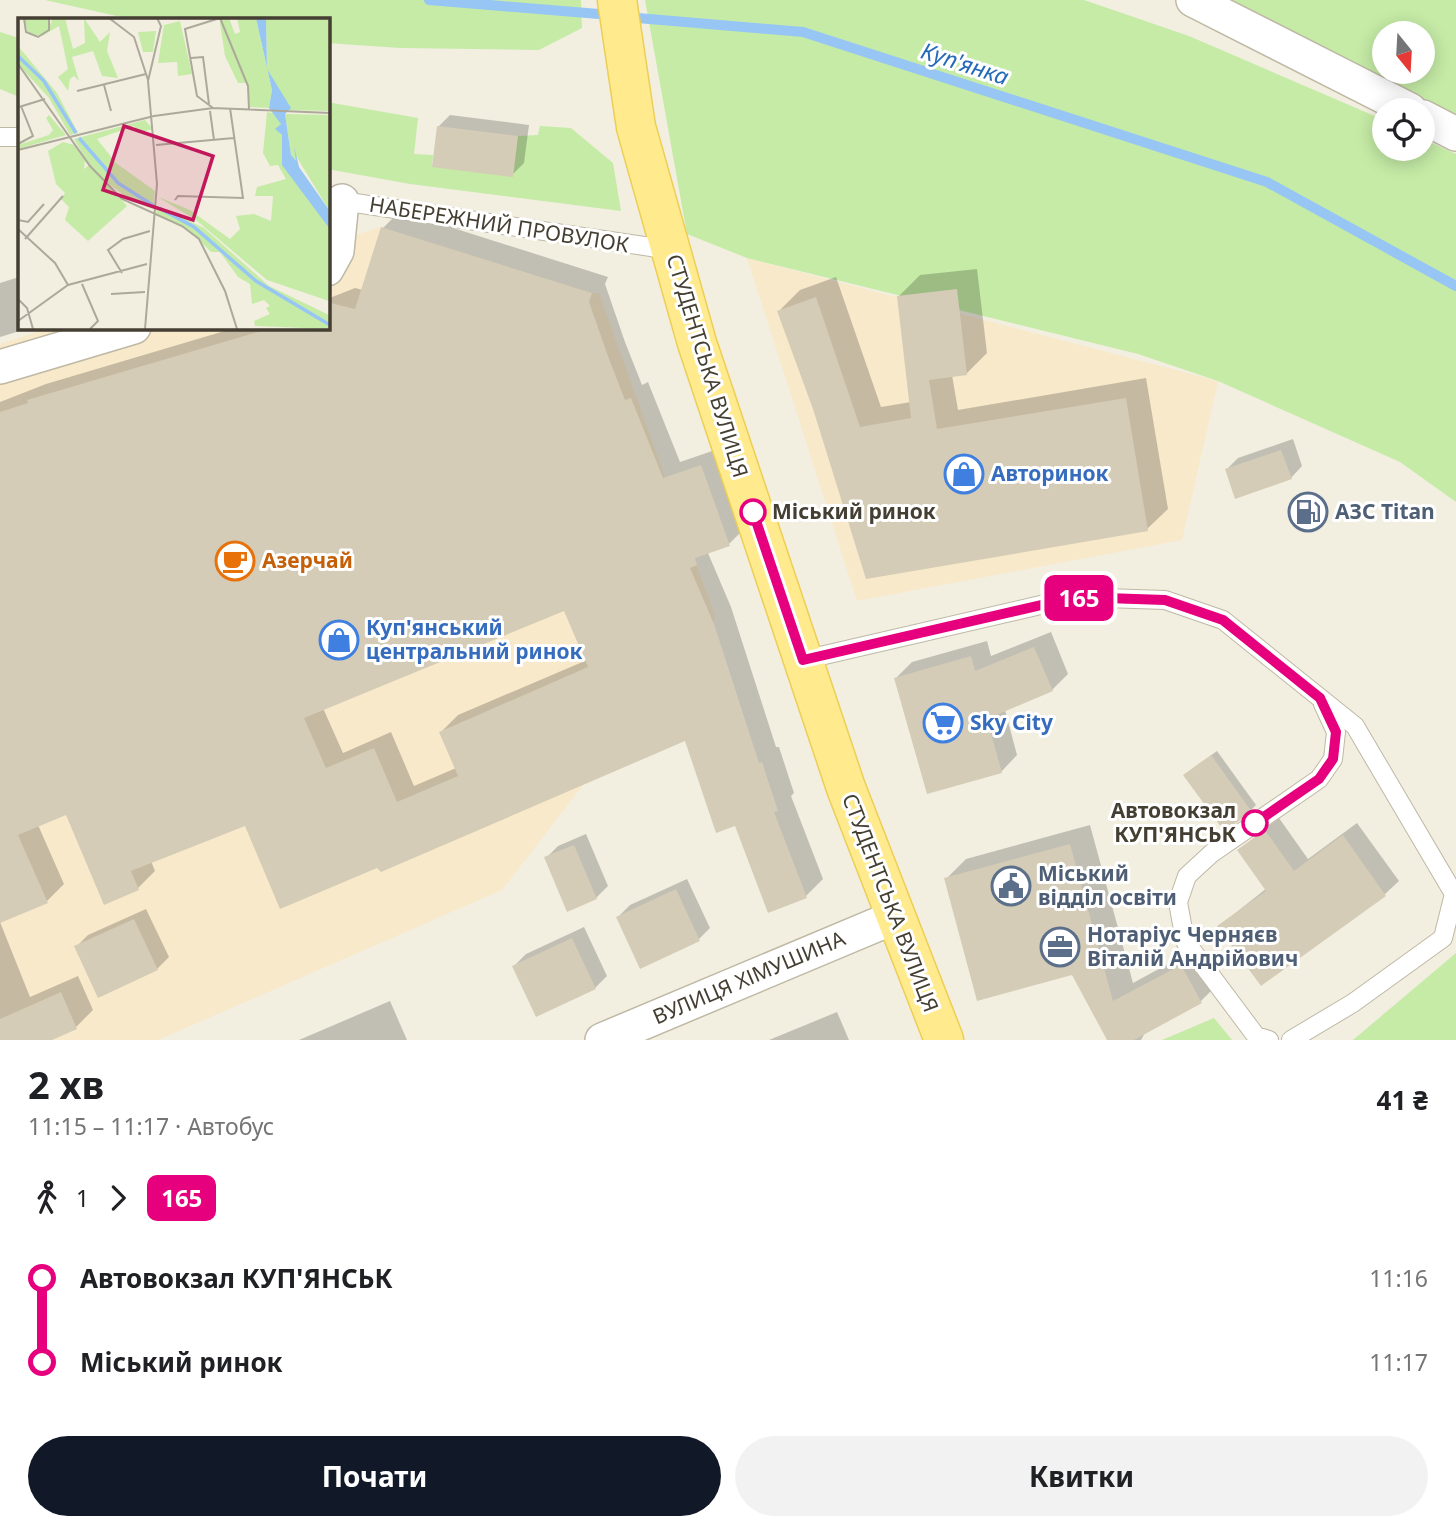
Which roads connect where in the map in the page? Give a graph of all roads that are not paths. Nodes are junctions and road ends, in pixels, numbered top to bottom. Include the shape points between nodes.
1 (617, 0) edge
2 (1193, 0) edge
3 (1386, 98) edge
4 (1435, 123) edge
5 (1456, 134) edge
6 (0, 137) edge
7 (18, 137) edge
8 (335, 200) edge
9 (671, 250) junction
10 (329, 265) edge
11 (127, 329) edge
12 (0, 367) edge
13 (803, 660) junction
14 (1320, 698) junction
15 (895, 916) junction
16 (603, 1040) edge
17 (943, 1040) edge
18 (1269, 1040) edge
19 (1292, 1040) edge

1 - 9 main road, СТУДЕНТСЬКА ВУЛИЦЯ via 636,127
2 - 3 street
4 - 5 street
6 - 7 lane
8 - 9 lane, НАБЕРЕЖНИЙ ПРОВУЛОК
8 - 10 street via 337,251
9 - 13 main road, СТУДЕНТСЬКА ВУЛИЦЯ via 697,343
11 - 12 street
13 - 14 lane via 1076,597 1165,600 1223,620
13 - 15 main road, СТУДЕНТСЬКА ВУЛИЦЯ
14 - 18 lane via 1336,732 1333,759 1319,779 1212,853 1187,876 1178,902 1185,941 1256,1037
14 - 19 lane via 1355,726 1454,894 1443,938
15 - 16 street, ВУЛИЦЯ ХІМУШИНА
15 - 17 main road, СТУДЕНТСЬКА ВУЛИЦЯ

